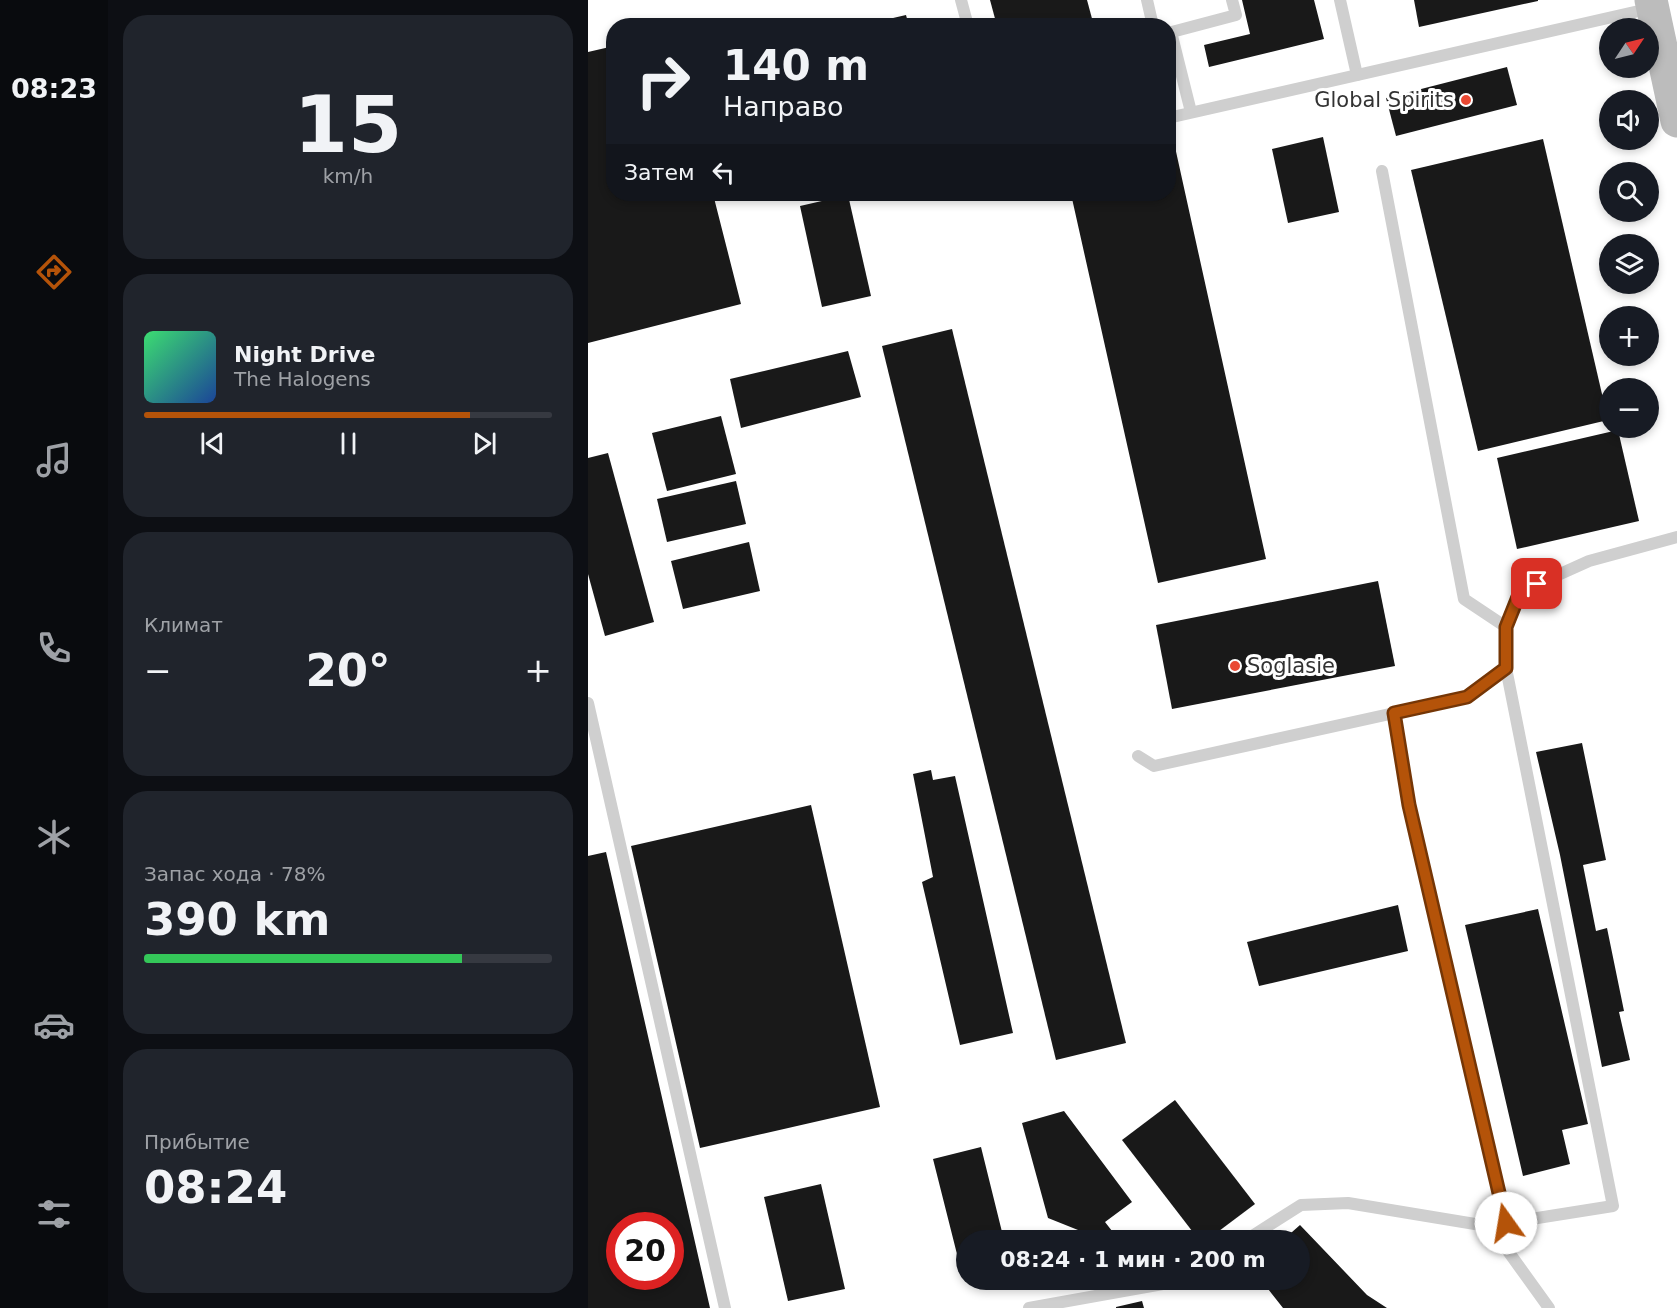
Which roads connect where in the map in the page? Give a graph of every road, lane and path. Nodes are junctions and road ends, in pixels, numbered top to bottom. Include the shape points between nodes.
1 (961, 0) edge
2 (1147, 0) edge
3 (1232, 0) edge
4 (1340, 0) edge
5 (1652, 4) edge
6 (966, 18) edge
7 (1151, 18) edge
8 (1176, 30) edge
9 (1176, 55) edge
10 (1357, 75) junction
11 (1191, 112) junction
12 (1176, 116) edge
13 (1677, 121) edge
14 (1382, 171) dead end
15 (1677, 537) edge
16 (1506, 627) junction
17 (1506, 668) junction
18 (588, 703) edge
19 (1394, 713) junction
20 (1138, 756) dead end
21 (1506, 1223) junction
22 (1262, 1230) edge
23 (1129, 1290) edge
24 (725, 1308) edge
25 (1029, 1308) edge
26 (1549, 1308) edge

1 - 6 lane
2 - 7 lane
3 - 8 lane via 1236,15
4 - 10 lane
5 - 10 lane
5 - 13 main road
9 - 11 lane
10 - 11 lane
11 - 12 lane
14 - 16 lane via 1464,599
15 - 16 lane via 1589,561 1520,592
16 - 17 lane
17 - 19 lane via 1467,697
17 - 21 lane via 1613,1206
18 - 24 lane
19 - 20 lane via 1154,765
19 - 21 lane via 1409,805
21 - 22 lane via 1487,1226 1348,1203 1300,1206
21 - 26 lane via 1500,1240
23 - 25 lane

